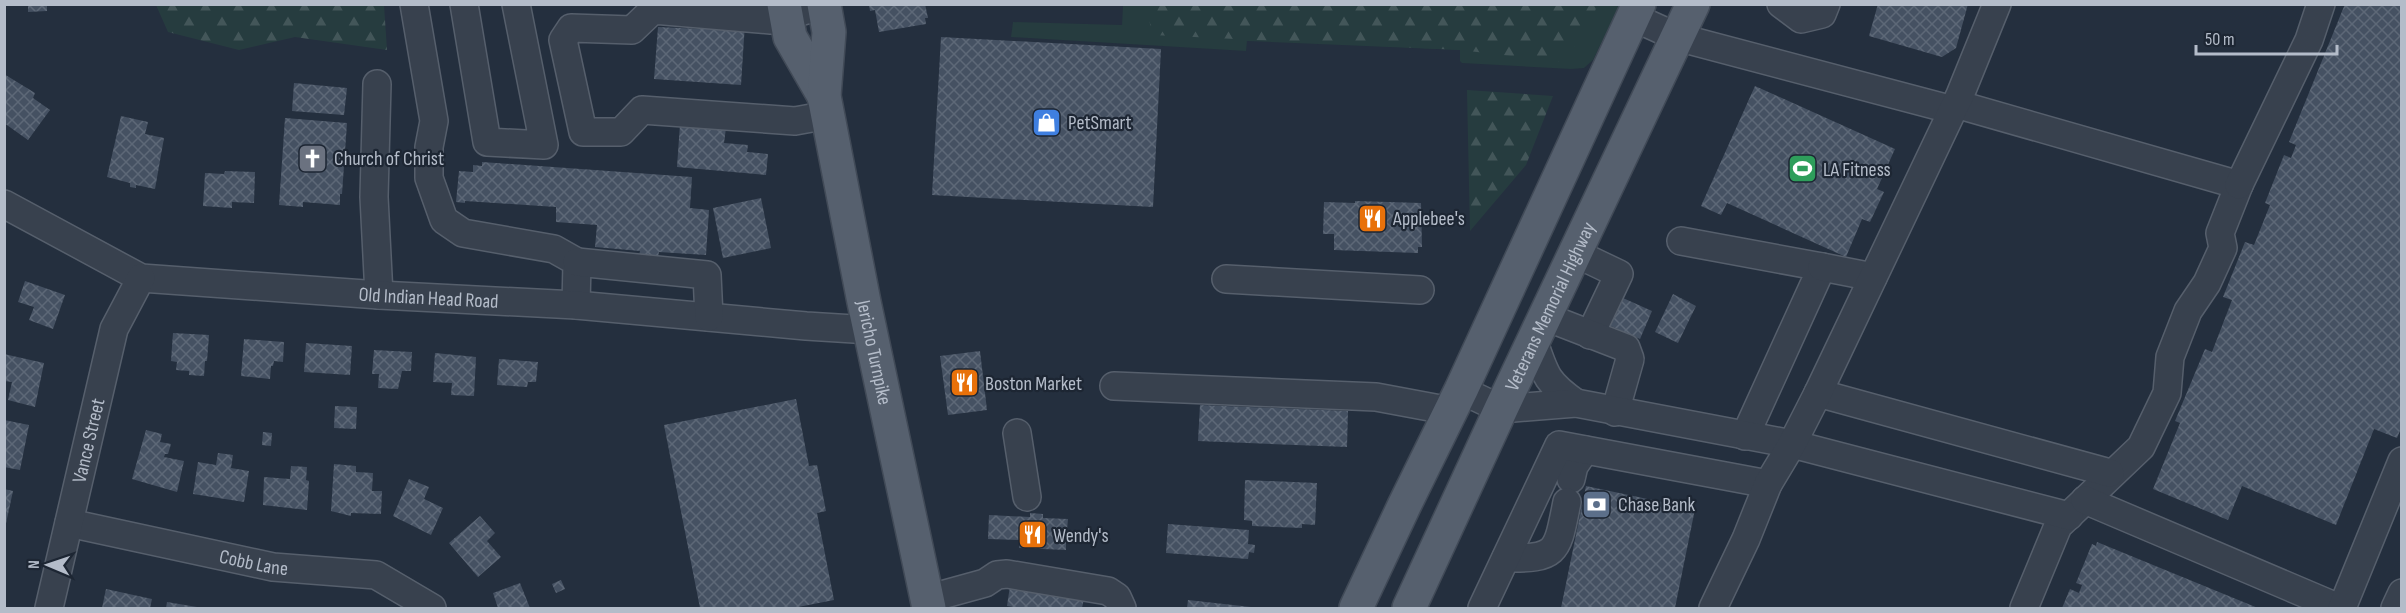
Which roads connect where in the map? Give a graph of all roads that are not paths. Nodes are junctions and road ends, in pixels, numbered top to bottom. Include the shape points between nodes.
1 (414, 4) edge
2 (464, 4) edge
3 (516, 4) edge
4 (824, 4) edge
5 (1693, 4) edge
6 (1781, 4) edge
7 (1826, 4) edge
8 (1997, 4) edge
9 (2321, 4) edge
10 (785, 10) edge
11 (1636, 11) edge
12 (1677, 37) junction
13 (377, 84) dead end
14 (826, 106) junction
15 (1954, 107) junction
16 (2239, 185) junction
17 (4, 204) edge
18 (1681, 241) dead end
19 (1575, 253) junction
20 (577, 262) junction
21 (1822, 267) junction
22 (1873, 277) junction
23 (141, 278) junction
24 (1226, 279) dead end
25 (1420, 290) dead end
26 (379, 295) junction
27 (576, 305) junction
28 (709, 317) junction
29 (870, 330) junction
30 (1540, 330) junction
31 (1590, 335) junction
32 (1114, 386) dead end
33 (1818, 393) junction
34 (1456, 400) junction
35 (1576, 403) junction
36 (1501, 409) junction
37 (1615, 412) junction
38 (1017, 433) dead end
39 (1745, 436) junction
40 (1792, 444) junction
41 (1585, 450) junction
42 (2402, 461) edge
43 (2110, 473) junction
44 (1768, 484) junction
45 (1027, 497) dead end
46 (2077, 508) junction
47 (69, 523) junction
48 (1506, 558) junction
49 (2402, 593) edge
50 (928, 604) edge
51 (49, 609) edge
52 (432, 609) edge
53 (1122, 609) edge
54 (1356, 609) edge
55 (1409, 609) edge
56 (1482, 609) edge
57 (1713, 609) edge
58 (2024, 609) edge
59 (2340, 609) edge
60 (2395, 609) edge

1 - 20 street via 434,121 429,178 444,220 463,233 554,249
2 - 3 street via 487,142 544,145
4 - 10 street
4 - 14 main road, Jericho Turnpike via 829,32
5 - 12 main road, Veterans Memorial Highway
6 - 7 street via 1801,19 1822,14
8 - 15 street
9 - 16 street via 2309,40
10 - 14 main road, Jericho Turnpike via 790,37
10 - 14 street via 771,20 653,10 632,30 571,28 563,40 583,132 621,132 642,110 795,121
11 - 12 street
11 - 34 main road
12 - 15 street
12 - 19 main road, Veterans Memorial Highway
13 - 26 street via 374,197
14 - 29 main road, Jericho Turnpike
15 - 16 street
15 - 22 street
16 - 43 street via 2220,233 2223,248 2207,283 2188,311 2171,355 2167,393 2141,447
17 - 23 street, Old Indian Head Road
18 - 21 street
19 - 30 main road, Veterans Memorial Highway
19 - 31 street via 1619,274
20 - 27 street
20 - 28 street via 707,275
21 - 22 street
21 - 39 street
22 - 33 street
23 - 26 street, Old Indian Head Road
23 - 47 street, Vance Street via 114,329
24 - 25 street
26 - 27 street, Old Indian Head Road
27 - 28 street, Old Indian Head Road
28 - 29 street, Old Indian Head Road
29 - 50 main road, Jericho Turnpike
30 - 31 street
30 - 35 street via 1543,369 1555,388
30 - 36 main road, Veterans Memorial Highway
31 - 37 street via 1626,348 1630,359
32 - 34 street
33 - 40 street
33 - 43 street
34 - 36 street
34 - 54 main road
35 - 36 street
35 - 37 street
36 - 55 main road, Veterans Memorial Highway
37 - 39 street
38 - 45 street
39 - 40 street
40 - 44 street
40 - 46 street
41 - 44 street
41 - 48 street via 1559,445
41 - 48 street via 1574,466 1560,539 1554,549 1533,558
42 - 59 street
43 - 46 street
44 - 57 street
46 - 58 street via 2058,526
46 - 59 street
47 - 51 street, Vance Street
47 - 52 street, Cobb Lane via 273,567 376,575
48 - 56 street
49 - 60 street
50 - 53 street via 1006,574 1108,591 1117,597

